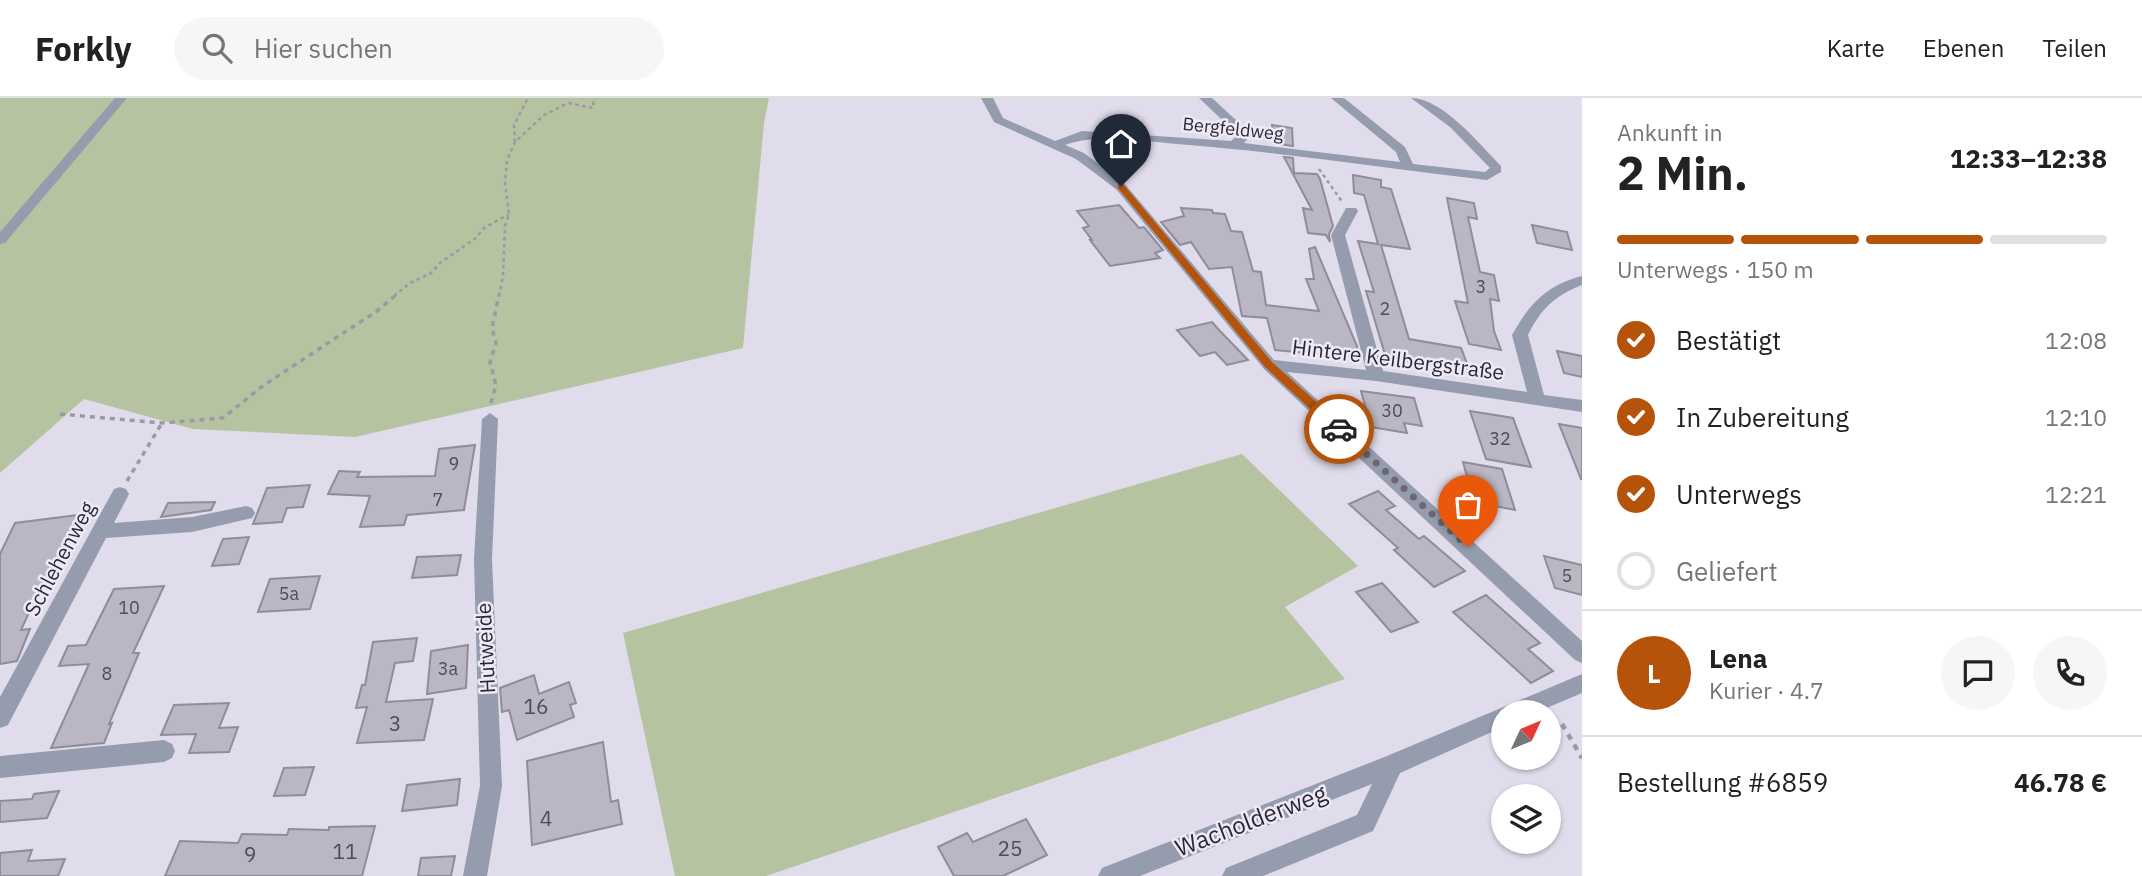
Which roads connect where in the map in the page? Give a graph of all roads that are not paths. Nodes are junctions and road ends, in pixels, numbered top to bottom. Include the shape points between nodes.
1 (121, 98) edge
2 (987, 98) edge
3 (1205, 98) edge
4 (1337, 98) edge
5 (1417, 98) edge
6 (1057, 144) junction
7 (1234, 145) junction
8 (1408, 167) junction
9 (1351, 211) road end
10 (0, 240) edge
11 (1582, 280) edge
12 (1269, 365) junction
13 (1376, 376) junction
14 (1537, 399) junction
15 (1582, 406) edge
16 (490, 419) road end
17 (120, 494) road end
18 (246, 513) dead end
19 (100, 531) junction
20 (1582, 654) edge
21 (1582, 683) edge
22 (1542, 700) edge
23 (0, 718) edge
24 (1491, 722) edge
25 (164, 751) dead end
26 (1392, 765) junction
27 (0, 766) edge
28 (475, 876) edge
29 (1110, 876) edge
30 (1234, 876) edge

1 - 10 street
2 - 6 street, Hintere Keilbergstraße via 998,120
3 - 7 street via 1245,135
4 - 8 street via 1401,150
5 - 8 street, Bergfeldweg via 1454,125 1497,169 1487,176
6 - 7 street, Bergfeldweg via 1082,135
6 - 12 street, Hintere Keilbergstraße via 1121,186
7 - 8 street, Bergfeldweg
9 - 13 street via 1338,235
11 - 14 street via 1550,292 1533,309 1520,335
12 - 13 street, Hintere Keilbergstraße
12 - 20 street
13 - 14 street, Hintere Keilbergstraße
14 - 15 street, Hintere Keilbergstraße
16 - 28 street, Hutweide via 483,560 491,786
17 - 19 street, Schlehenweg
18 - 19 street via 171,528
19 - 23 street, Schlehenweg
21 - 22 street
24 - 26 street, Wacholderweg
25 - 27 street
26 - 29 street, Wacholderweg
26 - 30 street, Wacholderweg via 1365,823

